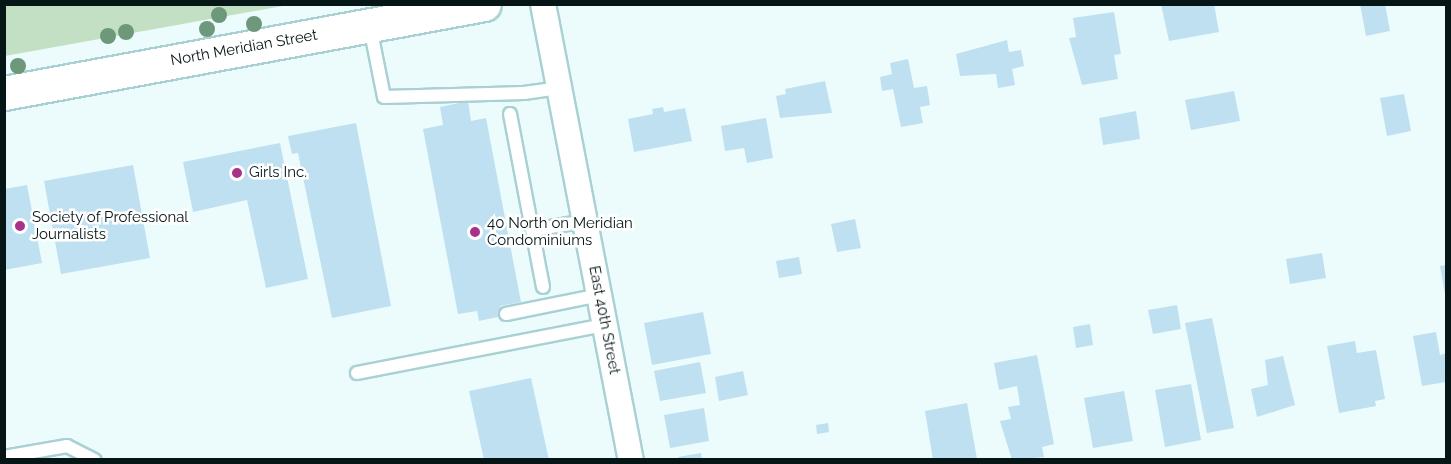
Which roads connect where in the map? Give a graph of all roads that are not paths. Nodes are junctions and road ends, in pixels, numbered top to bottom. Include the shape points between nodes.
1 (484, 4) edge
2 (543, 4) edge
3 (369, 26) junction
4 (559, 88) junction
5 (4, 93) edge
6 (510, 114) dead end
7 (585, 221) junction
8 (533, 230) junction
9 (543, 287) dead end
10 (599, 295) junction
11 (506, 314) dead end
12 (605, 325) junction
13 (357, 373) dead end
14 (4, 458) edge
15 (95, 459) edge
16 (631, 459) edge

1 - 3 main road, North Meridian Street
2 - 4 street, East 40th Street
3 - 4 lane via 384,97 525,93
3 - 5 main road, North Meridian Street
4 - 7 street, East 40th Street
6 - 8 lane
7 - 8 lane
7 - 10 street, East 40th Street
8 - 9 lane
10 - 11 lane
10 - 12 street, East 40th Street
12 - 13 lane
12 - 16 street, East 40th Street
14 - 15 lane via 67,446

